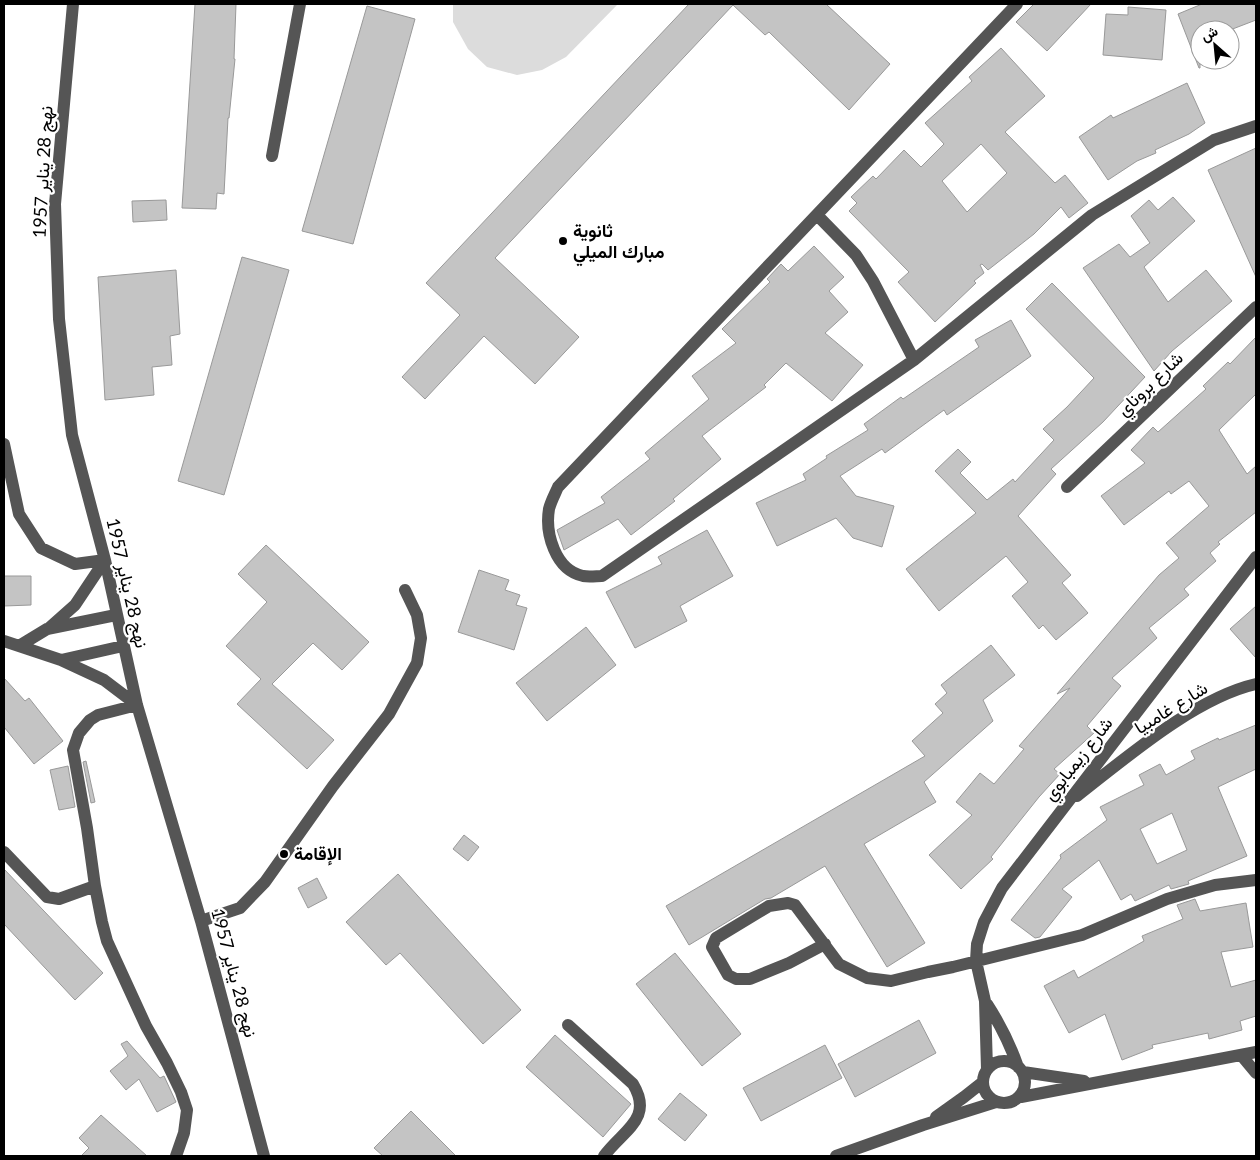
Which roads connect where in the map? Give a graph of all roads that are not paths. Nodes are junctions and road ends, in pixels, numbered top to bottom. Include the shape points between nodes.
1 (73, 4) edge
2 (300, 4) edge
3 (1017, 4) edge
4 (1256, 126) edge
5 (272, 156) dead end
6 (817, 215) junction
7 (1256, 307) edge
8 (914, 360) junction
9 (4, 444) edge
10 (1067, 487) dead end
11 (1256, 557) edge
12 (105, 560) junction
13 (405, 590) dead end
14 (116, 615) junction
15 (47, 629) junction
16 (4, 640) edge
17 (19, 646) junction
18 (123, 646) junction
19 (61, 660) junction
20 (1256, 684) edge
21 (137, 705) junction
22 (1062, 807) junction
23 (4, 852) edge
24 (1256, 880) edge
25 (95, 886) junction
26 (201, 921) junction
27 (825, 944) junction
28 (976, 961) junction
29 (985, 1002) junction
30 (568, 1025) dead end
31 (1256, 1052) edge
32 (1241, 1055) junction
33 (987, 1069) junction
34 (1021, 1069) junction
35 (1256, 1073) edge
36 (983, 1082) junction
37 (1094, 1082) junction
38 (1021, 1096) junction
39 (996, 1102) junction
40 (924, 1125) junction
41 (176, 1156) edge
42 (264, 1156) edge
43 (604, 1156) edge
44 (836, 1156) edge

1 - 12 street, نهج 28 يناير 1957 via 55,204 59,319 72,435
2 - 5 street
3 - 6 street
4 - 8 street via 1214,140 1092,215
6 - 8 street via 856,255
6 - 8 street via 558,487 549,508 554,553 566,568 583,576 602,576
7 - 10 street, شارع بروناي
9 - 12 street via 19,514 41,548 75,564
11 - 22 street, شارع زيمبابوي
12 - 14 street, نهج 28 يناير 1957
12 - 15 street via 75,604
13 - 26 street via 416,615 421,638 417,663 389,714 265,882 240,908
14 - 15 street
14 - 18 street, نهج 28 يناير 1957
15 - 17 street
16 - 17 street
17 - 19 street
18 - 19 street
18 - 21 street, نهج 28 يناير 1957
19 - 21 street via 104,680
20 - 22 street, شارع غامبيا via 1206,704 1156,735
21 - 25 street via 90,720 78,733 73,750
21 - 26 street, نهج 28 يناير 1957
22 - 28 street, شارع زيمبابوي via 1002,888 984,922
23 - 25 street via 47,897 59,899
24 - 28 street via 1214,885 1176,896 1082,935
25 - 41 street via 107,941 146,1026 178,1085 187,1110
26 - 42 street, نهج 28 يناير 1957
27 - 27 street via 796,905 788,903 769,906 716,938 712,947 728,975 736,980 750,979
27 - 28 street via 839,964 867,978 891,981
28 - 29 street, شارع زيمبابوي
29 - 33 street, شارع زيمبابوي
29 - 34 street, شارع زيمبابوي
30 - 43 street via 633,1084 639,1095 641,1108 636,1120
31 - 32 street
32 - 35 street
32 - 37 street
33 - 34 street via 1006,1061
33 - 36 street
34 - 37 street
34 - 38 street via 1026,1082
36 - 39 street via 985,1092
36 - 40 street
37 - 38 street
38 - 39 street via 1009,1103
39 - 40 street
40 - 44 street

